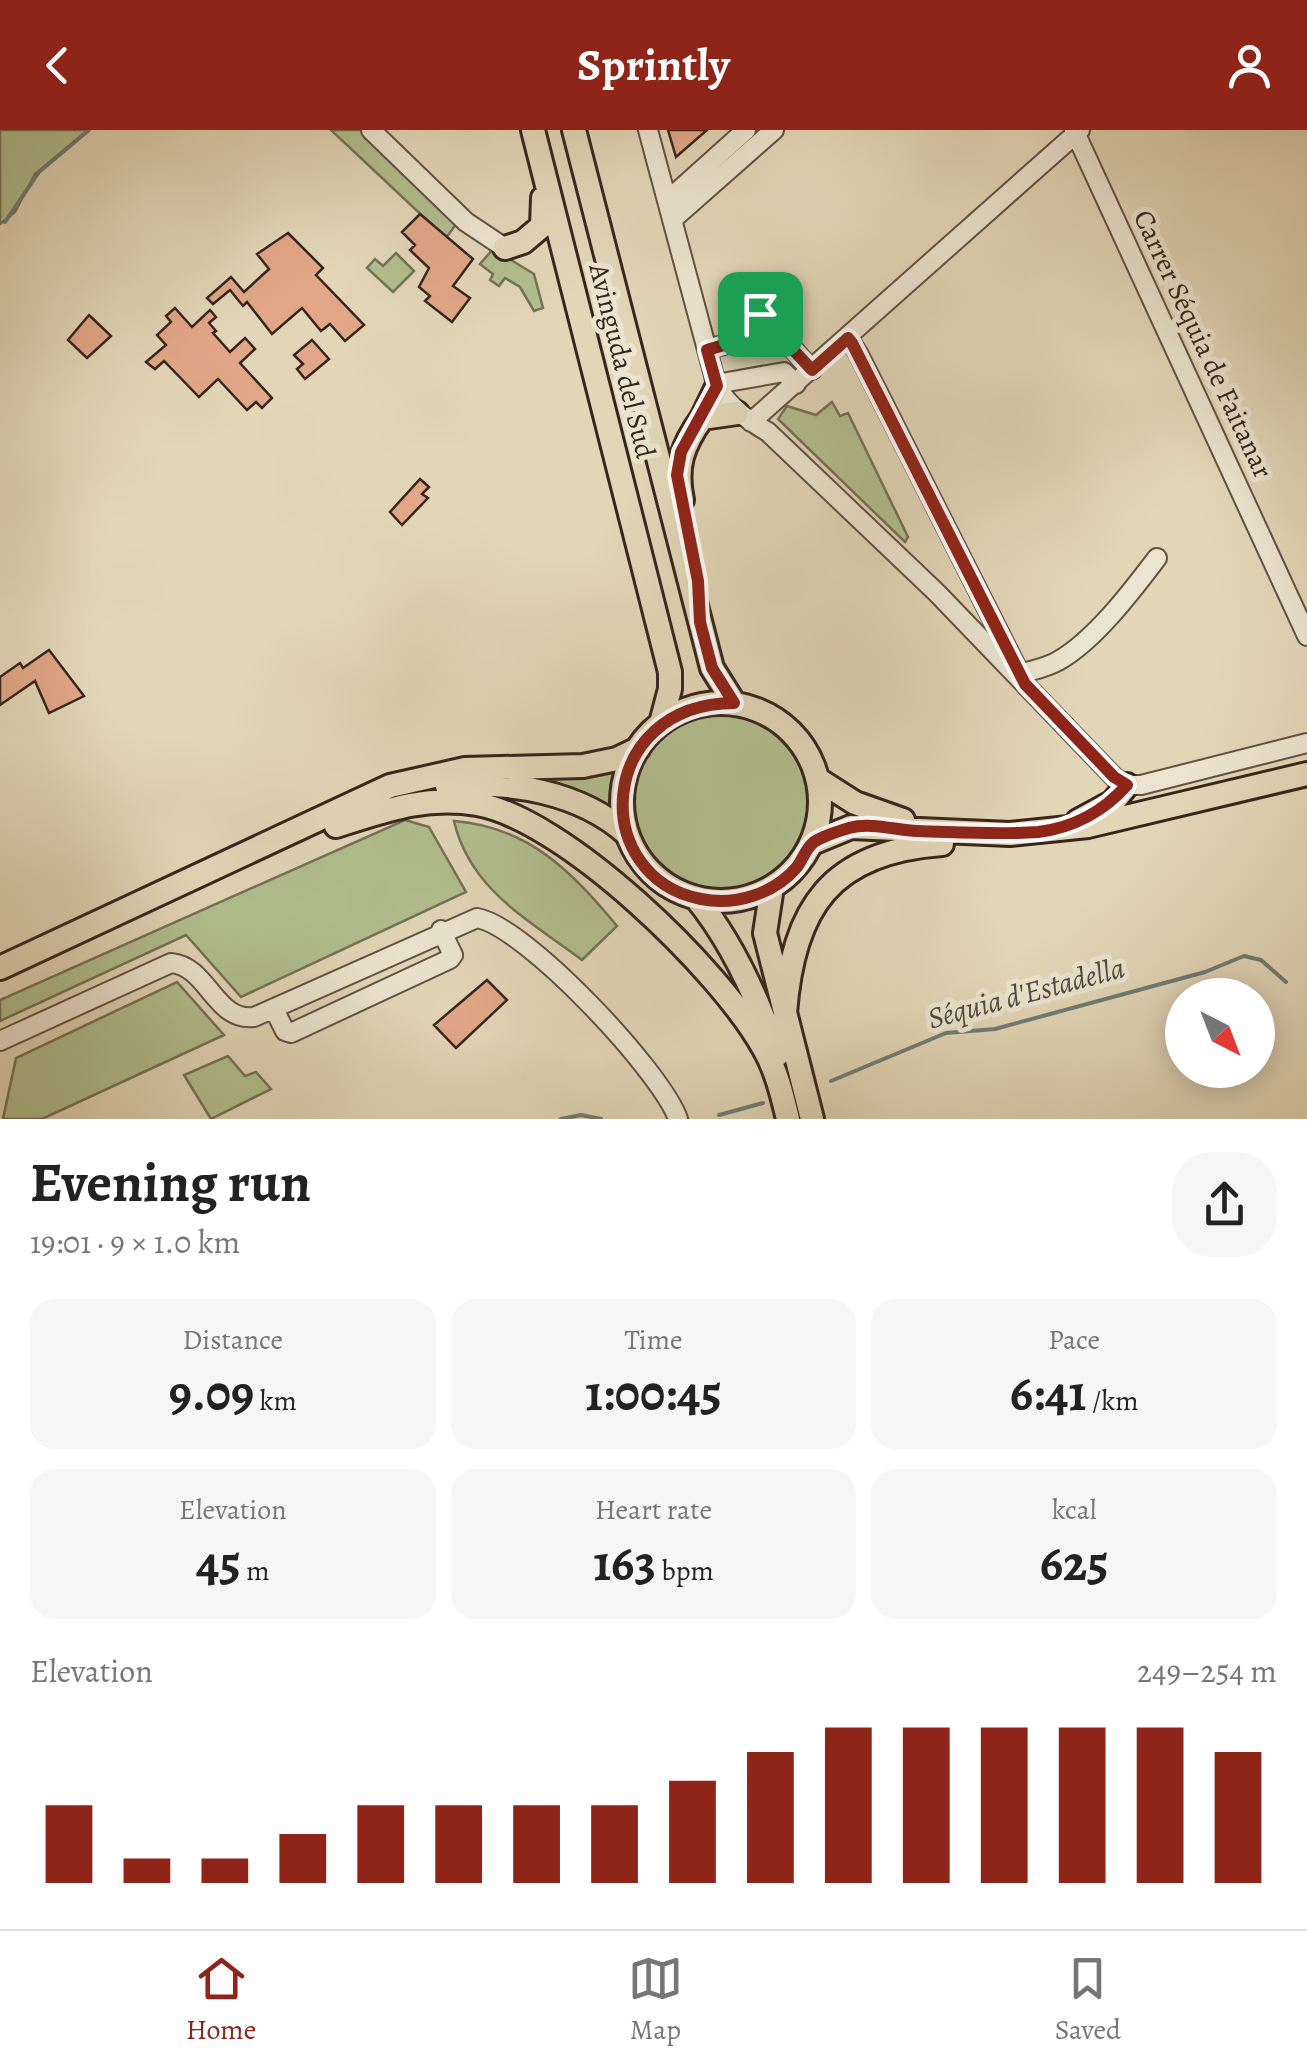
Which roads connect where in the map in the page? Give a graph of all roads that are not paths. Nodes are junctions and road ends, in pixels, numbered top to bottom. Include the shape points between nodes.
1 (371, 130) edge
2 (532, 130) edge
3 (574, 130) edge
4 (648, 130) edge
5 (746, 130) edge
6 (774, 130) edge
7 (1077, 131) edge
8 (545, 179) junction
9 (667, 201) junction
10 (672, 220) junction
11 (505, 248) joint
12 (848, 338) junction
13 (707, 350) junction
14 (812, 370) junction
15 (796, 384) junction
16 (717, 385) junction
17 (702, 418) junction
18 (744, 418) junction
19 (1157, 558) dead end
20 (987, 608) junction
21 (700, 622) junction
22 (965, 622) junction
23 (1307, 636) edge
24 (1022, 679) junction
25 (734, 703) junction
26 (661, 723) junction
27 (1307, 743) edge
28 (638, 749) junction
29 (1307, 774) edge
30 (818, 780) junction
31 (1127, 785) junction
32 (336, 826) junction
33 (1059, 829) junction
34 (940, 830) junction
35 (627, 834) junction
36 (1010, 834) junction
37 (812, 843) junction
38 (772, 887) junction
39 (697, 898) junction
40 (442, 930) junction
41 (0, 968) edge
42 (0, 984) edge
43 (274, 1008) junction
44 (785, 1013) junction
45 (0, 1040) edge
46 (678, 1119) edge
47 (791, 1119) edge
48 (812, 1119) edge

1 - 11 street via 466,222
2 - 8 main road, Avinguda del Sud
3 - 21 main road, Avinguda del Sud
4 - 9 street
5 - 9 street
6 - 10 street
7 - 12 street
7 - 23 street, Carrer Séquia de Faitanar
8 - 11 main road via 542,226
8 - 26 main road, Avinguda del Sud via 670,672
9 - 10 street
10 - 13 street
12 - 14 street
12 - 20 street
13 - 14 street via 724,345 760,314
13 - 16 street
14 - 15 street
15 - 16 street via 784,372
15 - 18 street
16 - 17 main road
16 - 18 street
17 - 18 main road
17 - 21 main road via 681,452 677,475
18 - 22 street via 768,432
19 - 24 street via 1070,653
20 - 22 street
20 - 24 street
21 - 25 main road, Avinguda del Sud via 712,668
22 - 24 street
24 - 31 street
25 - 26 main road via 696,706
25 - 30 main road via 788,728 808,752
26 - 28 main road
27 - 31 street
28 - 35 main road via 624,780
28 - 41 main road via 583,766 465,769 390,786
29 - 33 main road
30 - 34 main road via 855,803
30 - 37 main road via 820,812
31 - 33 main road via 1113,802
32 - 35 main road via 405,794 484,784 594,809
32 - 42 main road
32 - 47 main road via 398,805 452,801 507,812 536,826 626,894 705,972 762,1046
33 - 36 main road
34 - 36 main road
34 - 37 main road via 852,827
35 - 39 main road via 642,863 667,886
36 - 44 main road via 984,843 902,847 860,862 822,893 796,938
37 - 38 main road
38 - 39 main road via 723,902
38 - 44 main road via 766,933
39 - 47 main road via 760,1003
40 - 43 street
40 - 43 street via 453,955 290,1033
40 - 46 street via 483,918 549,967 639,1058
43 - 45 street via 249,1018 232,1014 190,969 171,963
44 - 48 main road

